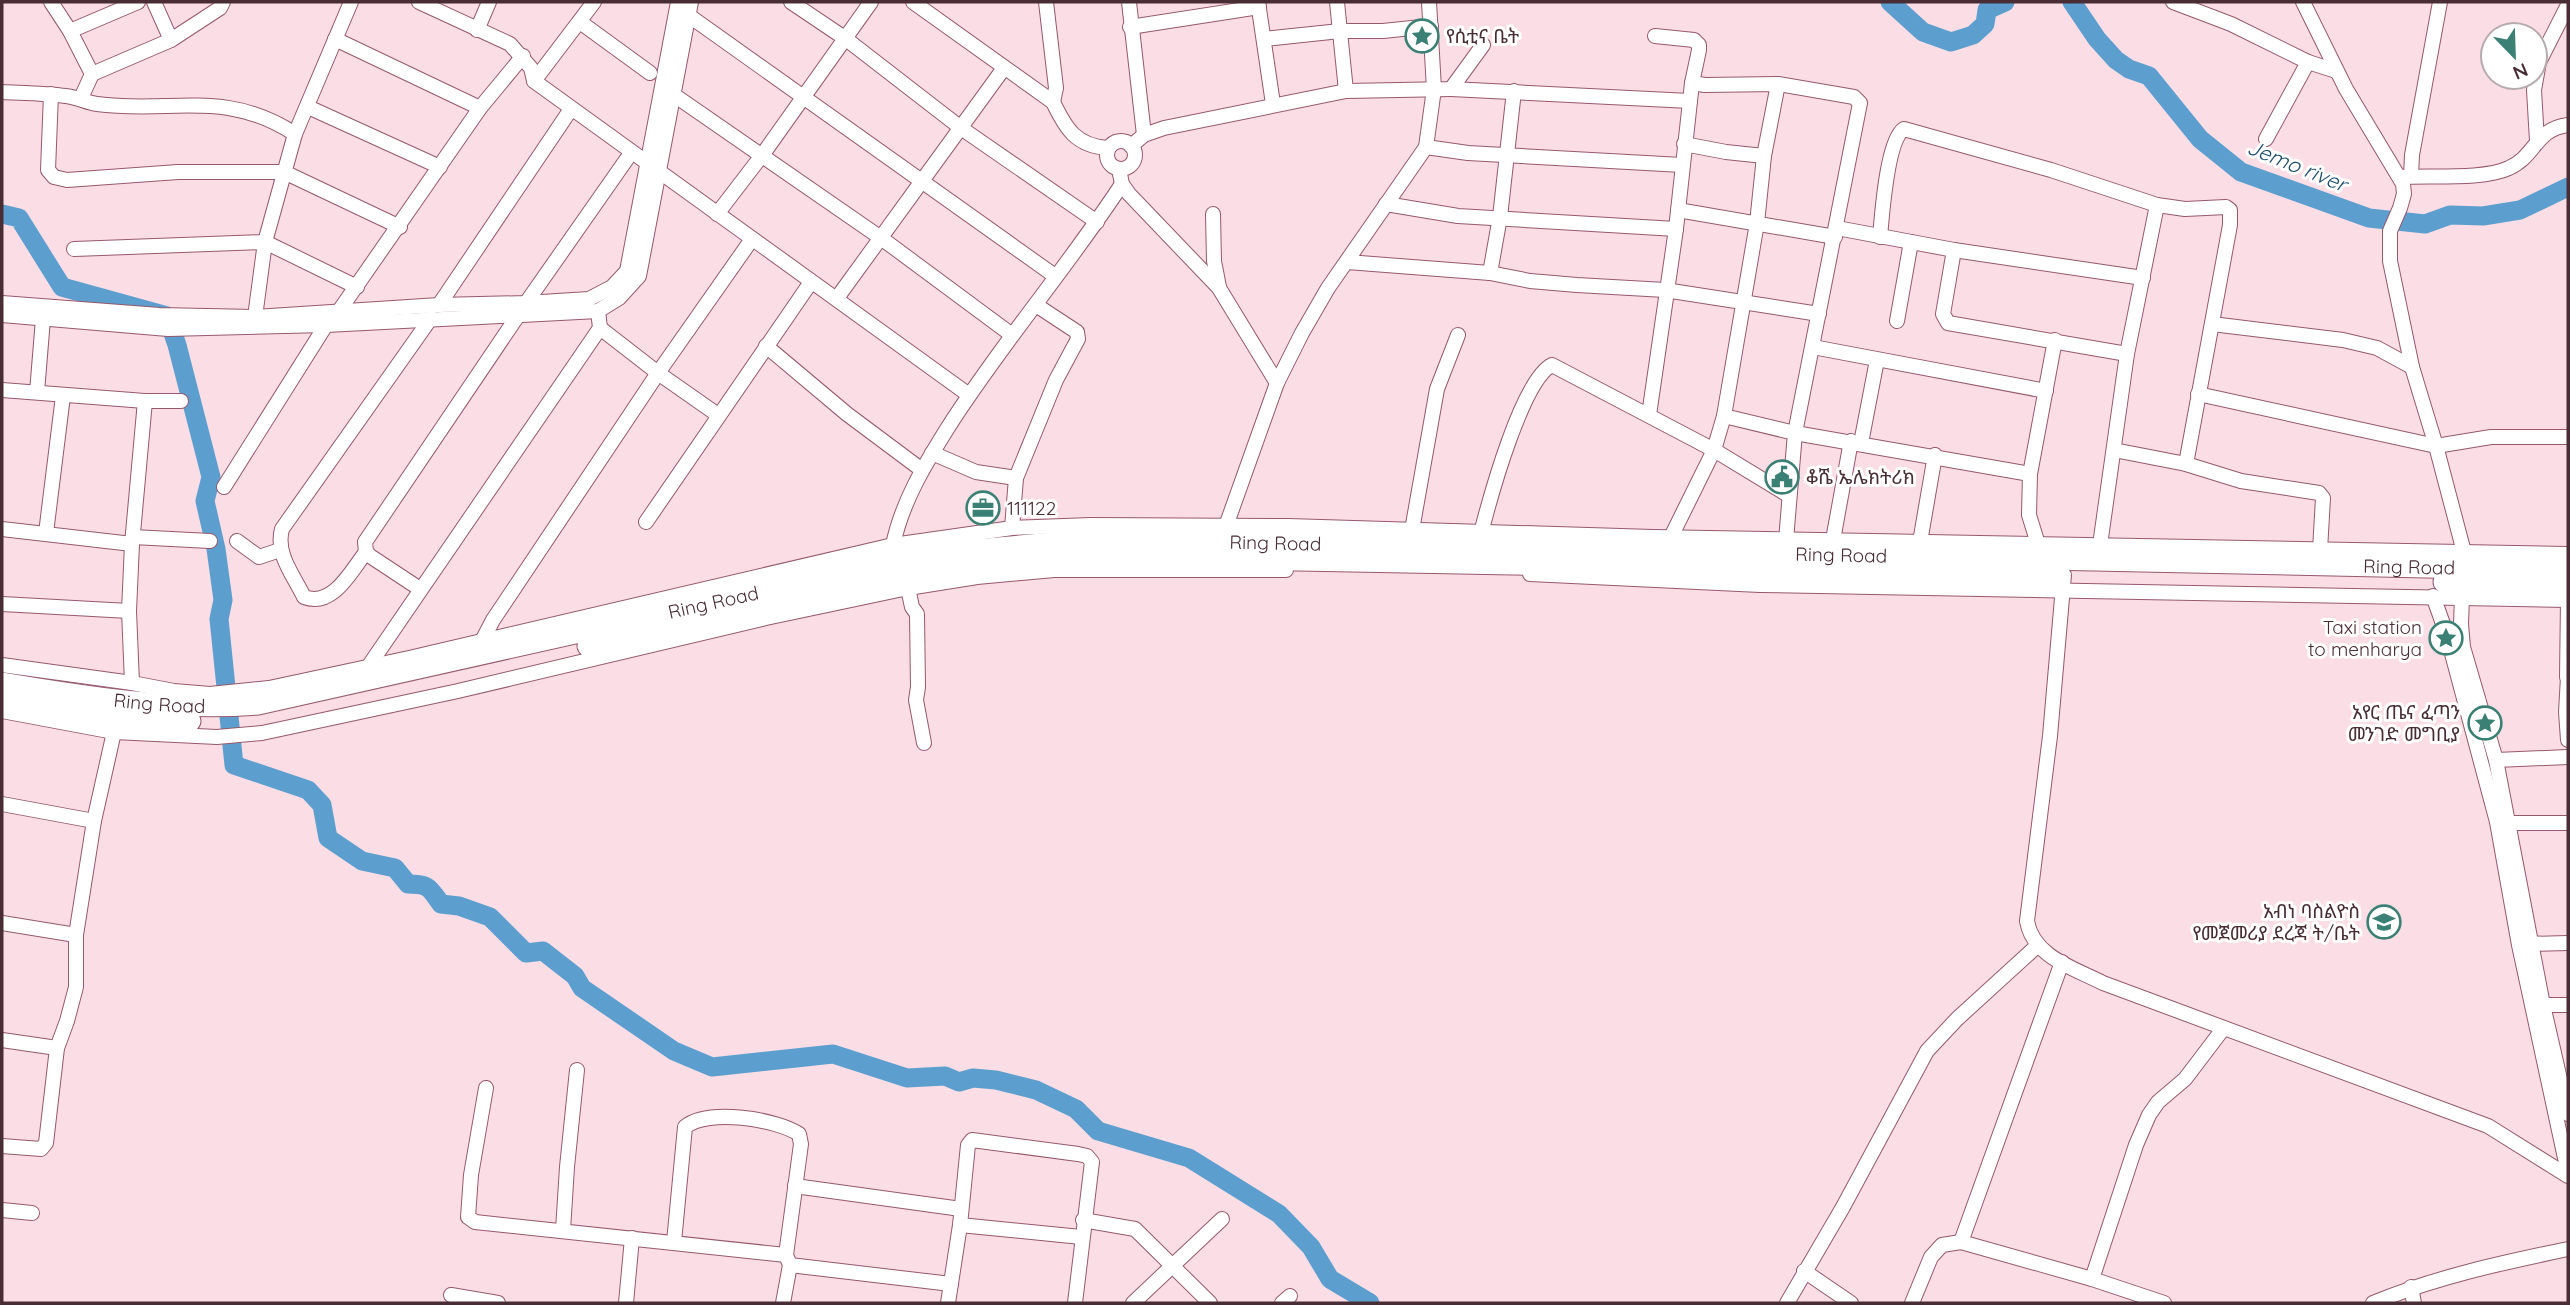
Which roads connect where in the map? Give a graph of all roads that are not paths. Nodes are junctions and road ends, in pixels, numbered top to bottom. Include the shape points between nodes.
1 (51, 2) edge
2 (138, 2) edge
3 (155, 2) edge
4 (223, 2) edge
5 (351, 2) edge
6 (419, 2) edge
7 (489, 2) edge
8 (678, 2) edge
9 (791, 2) edge
10 (871, 2) edge
11 (912, 2) edge
12 (1129, 2) edge
13 (1337, 2) edge
14 (1429, 2) edge
15 (2173, 2) edge
16 (2302, 2) edge
17 (2440, 2) edge
18 (589, 3) edge
19 (1044, 4) edge
20 (1259, 4) edge
21 (2568, 5) edge
22 (689, 8) edge
23 (580, 22) junction
24 (1431, 26) junction
25 (1130, 27) junction
26 (477, 30) junction
27 (70, 31) junction
28 (1340, 31) junction
29 (1655, 36) dead end
30 (335, 38) junction
31 (846, 39) junction
32 (1264, 39) junction
33 (170, 40) junction
34 (1483, 45) dead end
35 (523, 56) junction
36 (2308, 62) junction
37 (1004, 68) junction
38 (2336, 71) junction
39 (650, 73) dead end
40 (92, 74) junction
41 (534, 81) junction
42 (1692, 83) junction
43 (1779, 84) junction
44 (1434, 89) junction
45 (1451, 89) junction
46 (1346, 91) junction
47 (1514, 91) junction
48 (2, 92) edge
49 (51, 94) junction
50 (674, 95) junction
51 (802, 96) junction
52 (81, 99) junction
53 (1690, 101) junction
54 (1052, 102) junction
55 (1273, 104) junction
56 (308, 107) junction
57 (480, 108) junction
58 (571, 109) junction
59 (2568, 125) edge
60 (961, 128) junction
61 (295, 134) junction
62 (1144, 135) junction
63 (2266, 139) dead end
64 (2537, 141) junction
65 (1684, 144) junction
66 (1131, 146) junction
67 (1426, 147) junction
68 (1108, 148) junction
69 (631, 153) junction
70 (763, 154) junction
71 (1509, 155) junction
72 (1765, 156) junction
73 (1682, 165) junction
74 (440, 167) junction
75 (654, 169) junction
76 (1119, 169) junction
77 (284, 172) junction
78 (2406, 177) junction
79 (921, 182) junction
80 (1122, 184) junction
81 (1386, 204) junction
82 (2157, 205) junction
83 (1678, 210) junction
84 (717, 214) junction
85 (1213, 214) dead end
86 (1500, 217) junction
87 (1097, 222) junction
88 (1757, 223) junction
89 (400, 227) junction
90 (1676, 229) junction
91 (1836, 232) junction
92 (1880, 237) junction
93 (881, 238) junction
94 (752, 240) junction
95 (265, 242) junction
96 (1911, 242) junction
97 (74, 249) dead end
98 (1954, 250) junction
99 (1347, 262) junction
100 (1490, 274) junction
101 (1055, 276) junction
102 (2143, 278) junction
103 (811, 282) junction
104 (357, 286) junction
105 (1219, 288) junction
106 (1665, 290) junction
107 (837, 298) junction
108 (1744, 301) junction
109 (2, 303) edge
110 (526, 303) junction
111 (439, 305) junction
112 (1036, 305) junction
113 (598, 311) junction
114 (1819, 314) junction
115 (2, 315) edge
116 (330, 316) junction
117 (255, 317) junction
118 (517, 317) junction
119 (431, 318) junction
120 (43, 319) junction
121 (1897, 321) dead end
122 (175, 324) junction
123 (2212, 324) junction
124 (600, 328) junction
125 (1012, 335) junction
126 (1458, 335) dead end
127 (2055, 341) junction
128 (766, 346) junction
129 (1813, 348) junction
130 (2127, 354) junction
131 (1877, 360) junction
132 (2412, 367) junction
133 (658, 373) junction
134 (1277, 383) junction
135 (2, 390) edge
136 (2046, 391) junction
137 (37, 392) junction
138 (2198, 394) junction
139 (969, 395) junction
140 (63, 396) junction
141 (145, 401) junction
142 (181, 401) dead end
143 (718, 415) junction
144 (1649, 415) junction
145 (1724, 416) junction
146 (1795, 433) junction
147 (2568, 437) edge
148 (1856, 442) junction
149 (2436, 446) junction
150 (1714, 450) junction
151 (2114, 450) junction
152 (932, 453) junction
153 (1935, 455) junction
154 (2186, 464) junction
155 (922, 470) junction
156 (2030, 474) junction
157 (1016, 478) junction
158 (225, 487) dead end
159 (1788, 495) junction
160 (646, 523) dead end
161 (1226, 526) junction
162 (1012, 528) junction
163 (2, 529) edge
164 (1412, 530) junction
165 (46, 533) junction
166 (1481, 533) junction
167 (1671, 537) junction
168 (1786, 540) junction
169 (1833, 540) junction
170 (132, 541) junction
171 (210, 541) dead end
172 (237, 541) dead end
173 (1920, 542) junction
174 (2038, 544) junction
175 (893, 545) junction
176 (2100, 545) junction
177 (280, 550) junction
178 (2320, 550) junction
179 (366, 552) junction
180 (2464, 552) junction
181 (2568, 554) edge
182 (2568, 570) edge
183 (2064, 582) junction
184 (2568, 585) edge
185 (908, 588) junction
186 (420, 589) junction
187 (2433, 596) junction
188 (2462, 597) junction
189 (2568, 600) edge
190 (2, 604) edge
191 (129, 611) junction
192 (482, 641) junction
193 (2, 665) edge
194 (368, 667) junction
195 (2568, 677) edge
196 (2, 683) edge
197 (132, 683) junction
198 (2, 700) edge
199 (2, 710) edge
200 (259, 711) junction
201 (214, 715) junction
202 (114, 732) junction
203 (2568, 740) edge
204 (924, 743) dead end
205 (2568, 757) edge
206 (2496, 760) junction
207 (2, 804) edge
208 (94, 821) junction
209 (2508, 822) junction
210 (2568, 823) edge
211 (2, 923) edge
212 (76, 935) junction
213 (2568, 943) edge
214 (2525, 944) junction
215 (2037, 946) junction
216 (2062, 962) junction
217 (2543, 1005) junction
218 (2568, 1005) edge
219 (2223, 1029) junction
220 (2, 1040) edge
221 (57, 1048) junction
222 (577, 1070) dead end
223 (2564, 1074) edge
224 (486, 1088) dead end
225 (2568, 1114) edge
226 (2, 1146) edge
227 (2568, 1174) edge
228 (795, 1186) junction
229 (961, 1209) junction
230 (2, 1210) edge
231 (32, 1213) dead end
232 (1222, 1219) dead end
233 (1083, 1220) junction
234 (960, 1225) junction
235 (563, 1230) junction
236 (1081, 1237) junction
237 (632, 1238) junction
238 (674, 1242) junction
239 (1961, 1242) junction
240 (2568, 1249) edge
241 (788, 1260) junction
242 (1174, 1265) junction
243 (1804, 1271) junction
244 (2092, 1279) junction
245 (951, 1284) junction
246 (2411, 1287) junction
247 (451, 1296) dead end
248 (498, 1303) edge
249 (626, 1303) edge
250 (783, 1303) edge
251 (948, 1303) edge
252 (1075, 1303) edge
253 (1133, 1303) edge
254 (1210, 1303) edge
255 (1787, 1303) edge
256 (1851, 1303) edge
257 (1912, 1303) edge
258 (2164, 1303) edge
259 (2373, 1303) edge
260 (2414, 1303) edge

1 - 27 street
2 - 27 street
3 - 33 street
4 - 33 street
5 - 30 street
6 - 26 street
7 - 26 street
8 - 75 street
9 - 31 street
10 - 31 street
11 - 37 street
12 - 25 street
13 - 28 street
14 - 24 street
15 - 36 street
16 - 38 street
17 - 78 street
18 - 23 street
19 - 54 street via 1056,88
20 - 25 street
20 - 32 street
21 - 64 street via 2539,62 2534,90
22 - 50 street
22 - 51 street
23 - 39 street
23 - 41 street
24 - 28 street
24 - 44 street
25 - 62 street
26 - 35 street via 510,44
27 - 40 street
28 - 32 street
28 - 46 street
29 - 42 street via 1698,42
30 - 56 street
30 - 57 street
31 - 51 street
31 - 60 street
32 - 55 street
33 - 40 street
34 - 45 street
35 - 41 street
35 - 57 street
36 - 38 street
36 - 63 street
37 - 54 street
37 - 60 street
38 - 78 street via 2375,140
40 - 52 street
41 - 58 street
42 - 43 street
42 - 53 street
43 - 72 street
43 - 91 street via 1854,97 1860,103
44 - 45 street
44 - 46 street
44 - 67 street
45 - 47 street
46 - 55 street
47 - 53 street
47 - 71 street
48 - 49 street
49 - 52 street
49 - 77 street via 48,170 54,177
50 - 70 street
50 - 75 street
51 - 70 street
51 - 79 street
52 - 61 street via 94,104 206,104 249,111
53 - 65 street
54 - 68 street via 1064,125 1079,140
55 - 62 street
56 - 61 street
56 - 74 street
57 - 74 street
58 - 69 street
58 - 111 street
59 - 64 street via 2545,132
60 - 79 street
60 - 87 street
61 - 77 street
62 - 66 street
64 - 78 street via 2521,163 2505,170
65 - 72 street
65 - 73 street
66 - 68 street via 1119,141
66 - 76 street via 1135,158
67 - 71 street
67 - 81 street
68 - 76 street via 1108,162
69 - 75 street
69 - 110 street
70 - 84 street
70 - 93 street
71 - 73 street
71 - 86 street
72 - 88 street
73 - 83 street
74 - 89 street
75 - 84 street
75 - 110 street via 627,271 612,287 590,299
75 - 113 street via 639,276 619,298
76 - 80 street
77 - 89 street
77 - 95 street
78 - 132 street via 2390,231 2390,261
79 - 93 street
79 - 101 street
80 - 87 street
80 - 105 street
81 - 86 street via 1458,216
81 - 99 street
82 - 92 street via 1904,129 1897,136 1885,186
82 - 102 street
82 - 123 street via 2230,210
83 - 88 street
83 - 90 street
84 - 94 street
85 - 105 street
86 - 90 street
86 - 100 street
87 - 101 street
88 - 91 street
88 - 108 street
89 - 104 street
90 - 106 street
91 - 92 street
91 - 114 street
92 - 96 street
93 - 107 street
93 - 125 street
94 - 103 street
94 - 133 street
95 - 97 street
95 - 104 street
95 - 117 street
96 - 98 street
96 - 121 street
98 - 102 street
98 - 127 street via 1943,314 1948,323
99 - 100 street
99 - 134 street
100 - 106 street
101 - 112 street
102 - 130 street
103 - 107 street
103 - 128 street
104 - 116 street
105 - 134 street
106 - 108 street
106 - 144 street
107 - 139 street
108 - 114 street
108 - 145 street
109 - 122 street via 159,315
110 - 111 street
111 - 116 street
112 - 125 street
112 - 157 street via 1077,332 1078,339
113 - 118 street
113 - 124 street
114 - 129 street
115 - 120 street
116 - 117 street
116 - 119 street
116 - 122 street
116 - 158 street
117 - 122 street
118 - 119 street
118 - 179 street via 365,542
119 - 177 street via 282,530
120 - 122 street
120 - 137 street
123 - 132 street via 2343,340 2377,348
123 - 138 street
124 - 133 street
124 - 186 street
125 - 139 street
126 - 164 street via 1437,389
127 - 130 street
127 - 136 street
128 - 143 street
128 - 155 street
129 - 131 street
129 - 146 street
130 - 151 street
131 - 136 street
131 - 148 street
132 - 149 street
133 - 143 street
133 - 192 street
134 - 161 street
135 - 137 street
136 - 156 street
137 - 140 street
138 - 149 street
138 - 154 street
139 - 152 street
140 - 141 street
140 - 165 street
141 - 142 street
141 - 170 street
143 - 160 street
144 - 150 street
144 - 166 street via 1556,366 1545,368 1512,432
145 - 146 street
145 - 150 street
146 - 148 street
146 - 159 street
147 - 149 street via 2491,437
148 - 153 street
148 - 169 street
149 - 180 street
150 - 159 street
150 - 167 street
151 - 154 street
151 - 176 street
152 - 155 street
152 - 157 street via 976,472
153 - 156 street
153 - 173 street
154 - 178 street via 2241,481 2319,493 2323,498
155 - 175 street via 898,518
156 - 174 street via 2029,515
157 - 162 street
159 - 168 street
161 - 162 street
161 - 164 street
162 - 175 street
163 - 165 street
164 - 166 street
165 - 170 street
166 - 167 street
167 - 168 street
168 - 169 street
169 - 173 street
170 - 171 street
170 - 191 street
172 - 177 street via 258,557
173 - 174 street
174 - 176 street
175 - 192 street
176 - 178 street
177 - 179 street via 304,597 314,600 334,593
178 - 180 street
179 - 186 street
180 - 181 street
182 - 200 highway, Ring Road via 1098,539 906,559
183 - 184 highway, Ring Road
183 - 185 street via 1760,585 1502,573 1137,569 1042,571
183 - 187 street
183 - 200 highway, Ring Road via 1214,557 1021,560 865,582
183 - 215 street via 2027,921
185 - 200 street via 392,706
185 - 204 street via 917,614 916,700
186 - 194 street
187 - 188 street
187 - 214 street via 2481,757
188 - 189 street
188 - 206 street via 2463,647
189 - 195 street
190 - 191 street
191 - 197 street
192 - 194 street
193 - 197 street
194 - 200 street
195 - 203 street
196 - 201 highway, Ring Road
197 - 201 street via 174,691
198 - 201 highway, Ring Road via 120,718
199 - 202 street
200 - 201 highway, Ring Road
200 - 201 street
201 - 202 street
202 - 208 street
205 - 206 street
206 - 209 street
207 - 208 street
208 - 212 street
209 - 210 street
209 - 214 street
211 - 212 street
212 - 221 street via 76,987
213 - 214 street
214 - 217 street
214 - 227 street
215 - 216 street
215 - 243 street via 1927,1051
216 - 219 street via 2103,983
216 - 239 street
217 - 218 street
217 - 223 street
219 - 227 street via 2488,1126
219 - 244 street via 2204,1058 2149,1115
220 - 221 street
221 - 226 street via 46,1143 41,1149
222 - 235 street
223 - 225 street
224 - 235 street via 468,1217 475,1222
228 - 229 street
228 - 238 street via 801,1144 799,1134 788,1126 733,1118 692,1121 685,1127
228 - 241 street
229 - 233 street via 972,1140 1087,1156 1092,1162
229 - 234 street
230 - 231 street
232 - 242 street
233 - 236 street
233 - 242 street via 1135,1229
234 - 236 street
234 - 245 street
235 - 237 street
236 - 252 street
237 - 238 street
237 - 249 street
238 - 241 street
239 - 244 street
239 - 257 street via 1942,1245 1931,1257
240 - 246 street
241 - 245 street
241 - 250 street
242 - 253 street
242 - 254 street
243 - 255 street
243 - 256 street
244 - 258 street
245 - 251 street
246 - 259 street
246 - 260 street
247 - 248 street

